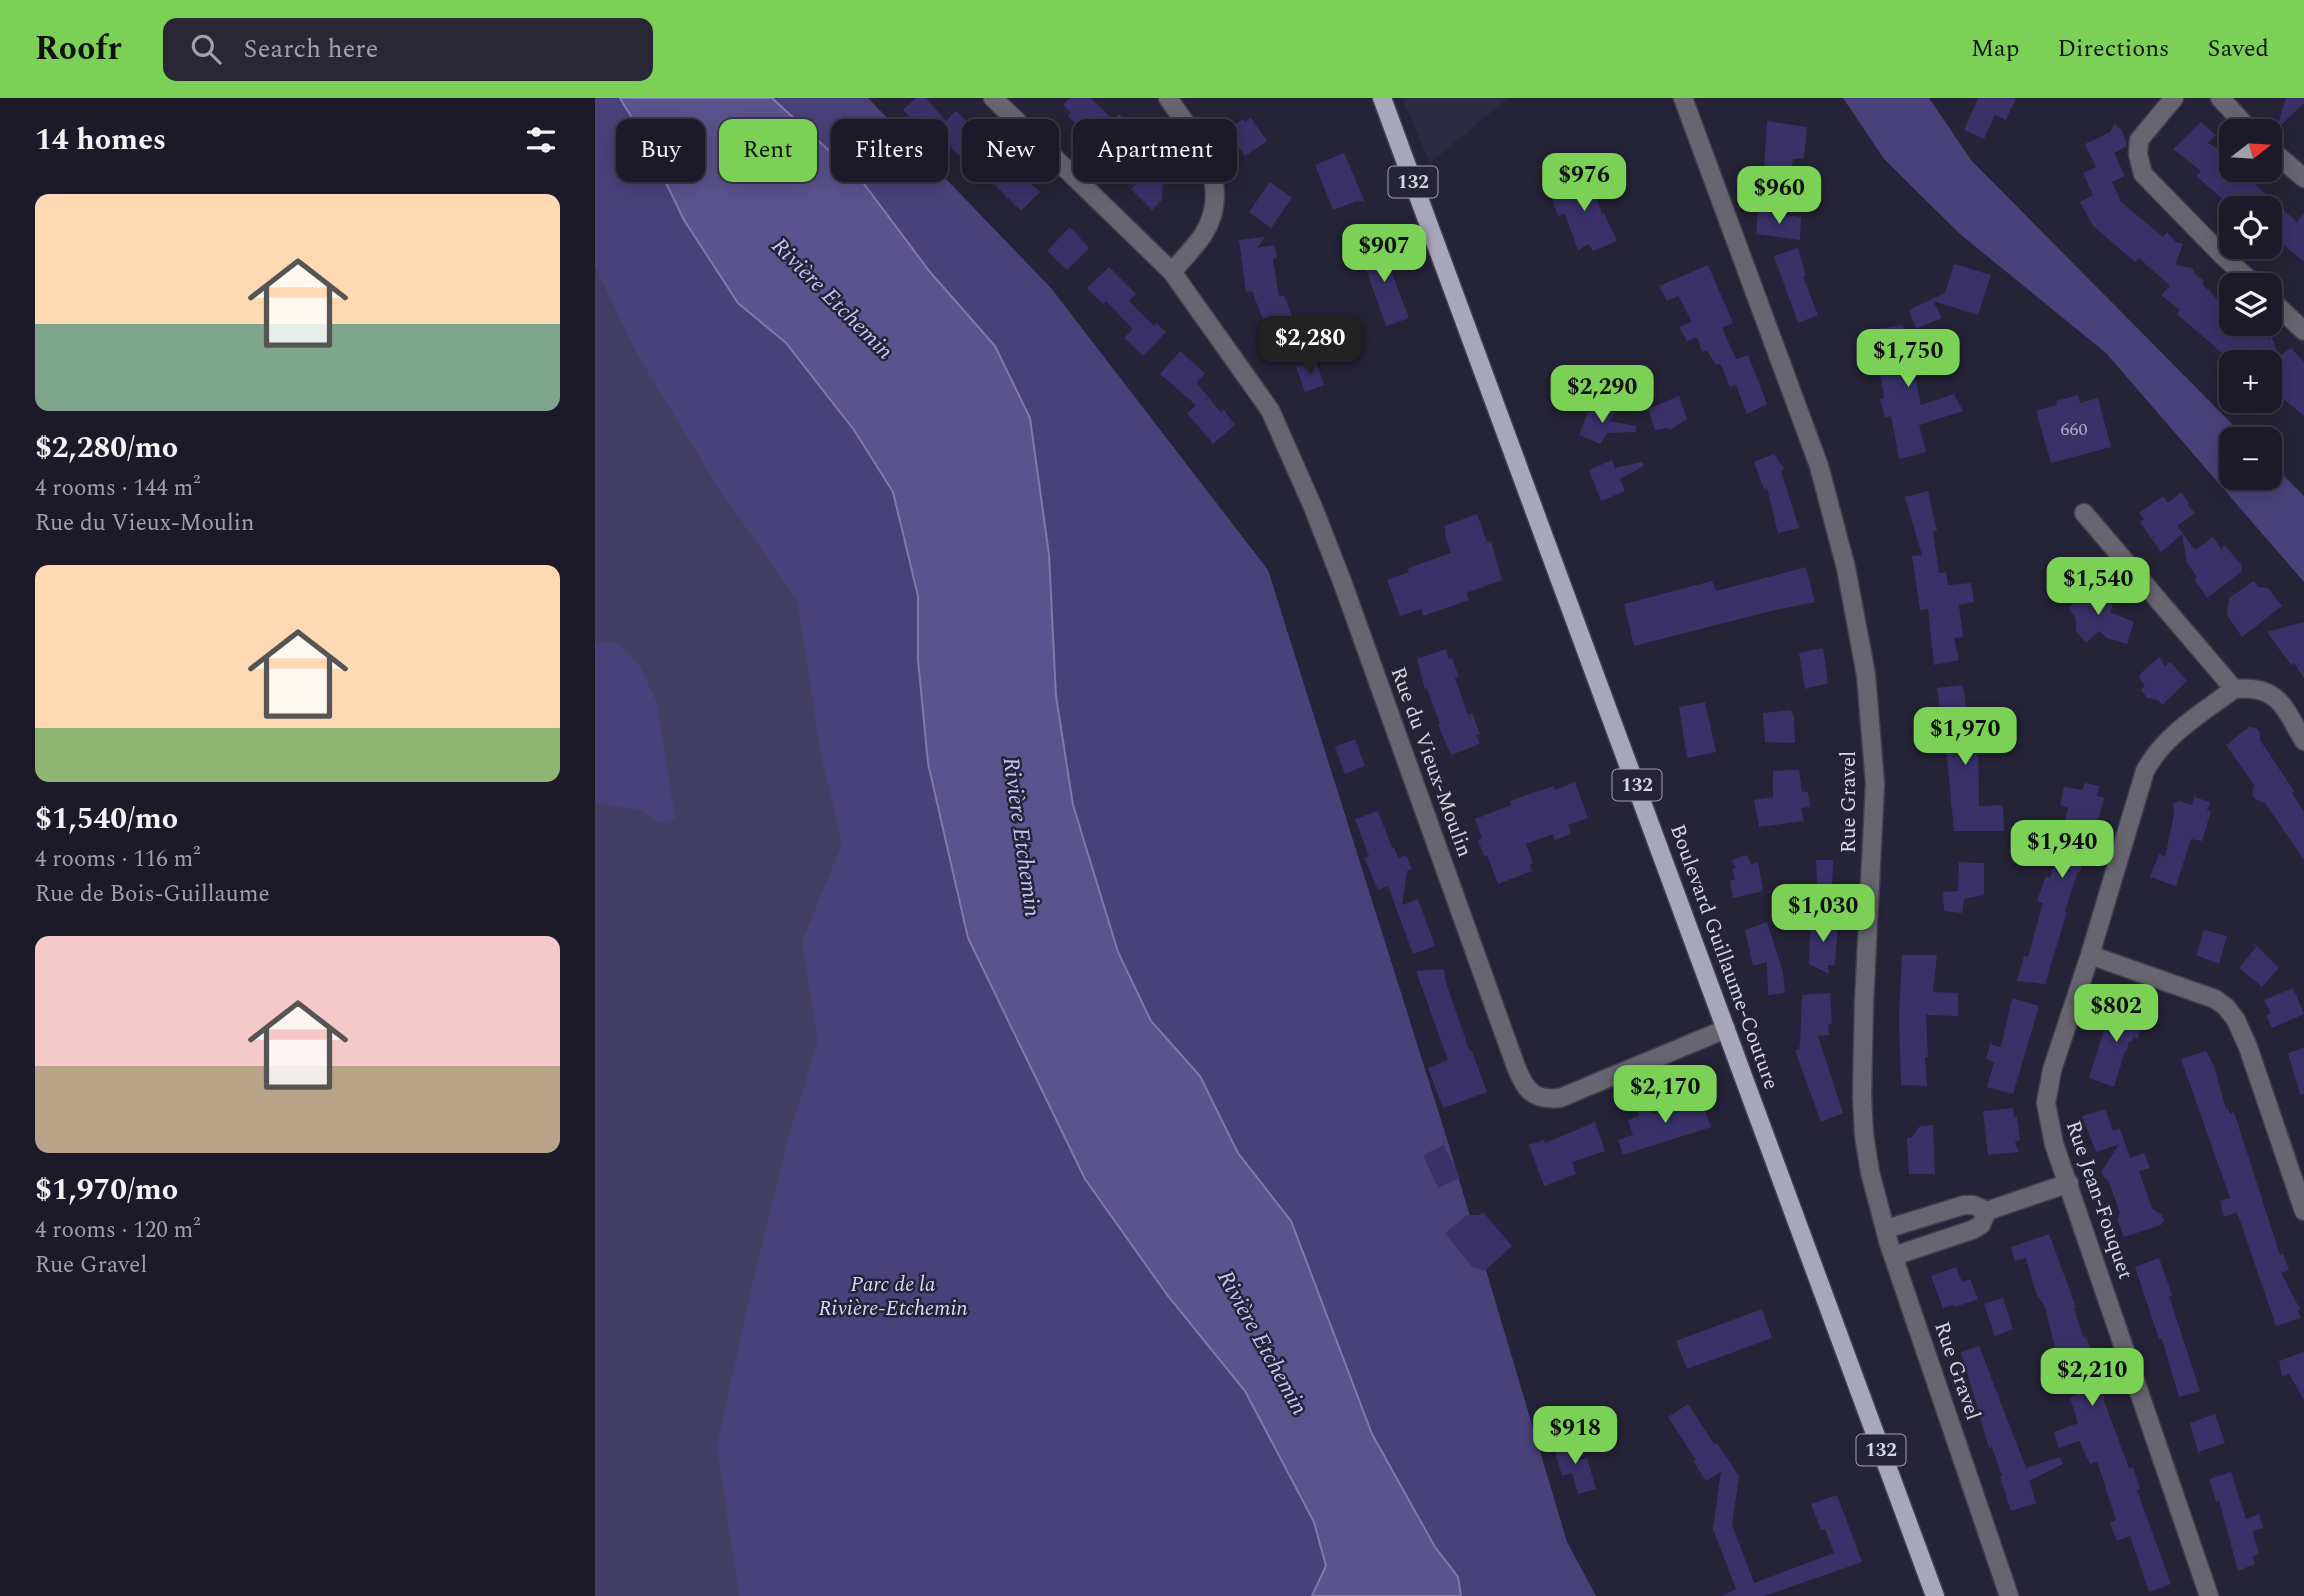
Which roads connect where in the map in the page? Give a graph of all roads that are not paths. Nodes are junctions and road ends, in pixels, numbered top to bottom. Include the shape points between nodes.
1 (993, 98) edge
2 (1168, 98) edge
3 (1382, 98) edge
4 (1683, 98) edge
5 (2174, 98) edge
6 (2220, 98) edge
7 (2240, 119) edge
8 (2282, 159) edge
9 (2304, 178) edge
10 (1172, 272) junction
11 (2242, 273) edge
12 (2282, 310) edge
13 (2304, 331) edge
14 (2084, 513) dead end
15 (2234, 689) junction
16 (2304, 741) edge
17 (2090, 955) junction
18 (1726, 1029) junction
19 (2069, 1183) junction
20 (1987, 1211) junction
21 (2304, 1211) edge
22 (1886, 1229) junction
23 (1894, 1256) junction
24 (1935, 1596) edge
25 (2010, 1596) edge
26 (2209, 1596) edge

1 - 10 street, Rue du Vieux-Moulin
2 - 10 street via 1205,151 1215,189 1203,234
3 - 18 main road, Boulevard Guillaume-Couture / 132
4 - 22 street, Rue Gravel via 1819,466 1846,568 1865,675 1875,784 1864,1135
5 - 11 street via 2139,140 2143,174
6 - 7 street
8 - 9 street
10 - 18 street, Rue du Vieux-Moulin via 1270,410 1282,434 1343,584 1521,1080 1535,1095 1560,1098
12 - 13 street
14 - 15 street
15 - 16 street via 2264,690 2277,698
15 - 17 street, Rue Jean-Fouquet via 2165,742 2149,763
17 - 19 street, Rue Jean-Fouquet via 2052,1070 2046,1103 2048,1123
17 - 21 street via 2215,999 2226,1007 2248,1047
18 - 24 main road, Boulevard Guillaume-Couture / 132
19 - 20 street
19 - 26 street, Rue Jean-Fouquet
20 - 22 street via 1964,1205
20 - 23 street via 1981,1225 1972,1230
22 - 23 street, Rue Gravel
23 - 25 street, Rue Gravel

